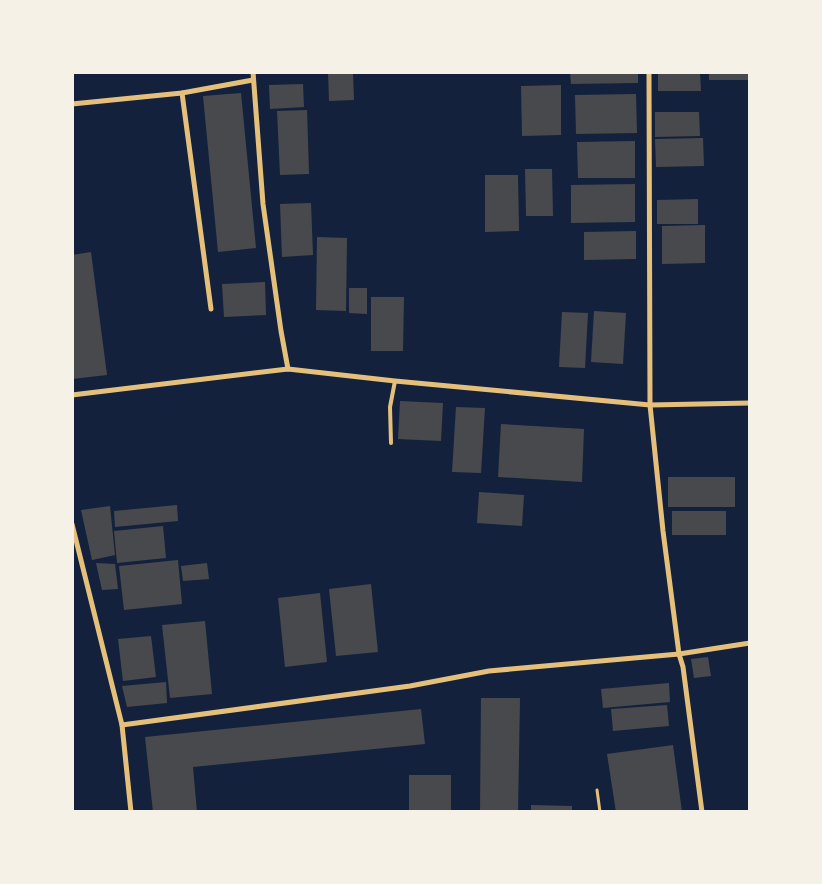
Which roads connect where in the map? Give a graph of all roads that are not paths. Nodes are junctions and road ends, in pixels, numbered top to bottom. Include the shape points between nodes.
1 (253, 72) edge
2 (649, 72) edge
3 (254, 80) junction
4 (182, 93) junction
5 (72, 104) edge
6 (211, 309) dead end
7 (288, 369) junction
8 (394, 381) junction
9 (72, 395) edge
10 (750, 403) edge
11 (650, 405) junction
12 (391, 443) dead end
13 (72, 524) edge
14 (750, 643) edge
15 (679, 654) junction
16 (122, 725) junction
17 (131, 812) edge
18 (702, 812) edge

1 - 3 street
2 - 11 street
3 - 4 street
3 - 7 street via 263,204
4 - 5 street
4 - 6 street
7 - 8 street
7 - 9 street
8 - 11 street
8 - 12 lane via 390,407
10 - 11 street
11 - 15 street
13 - 16 street
14 - 15 street
15 - 16 street via 489,671 410,686
15 - 18 street
16 - 17 street

